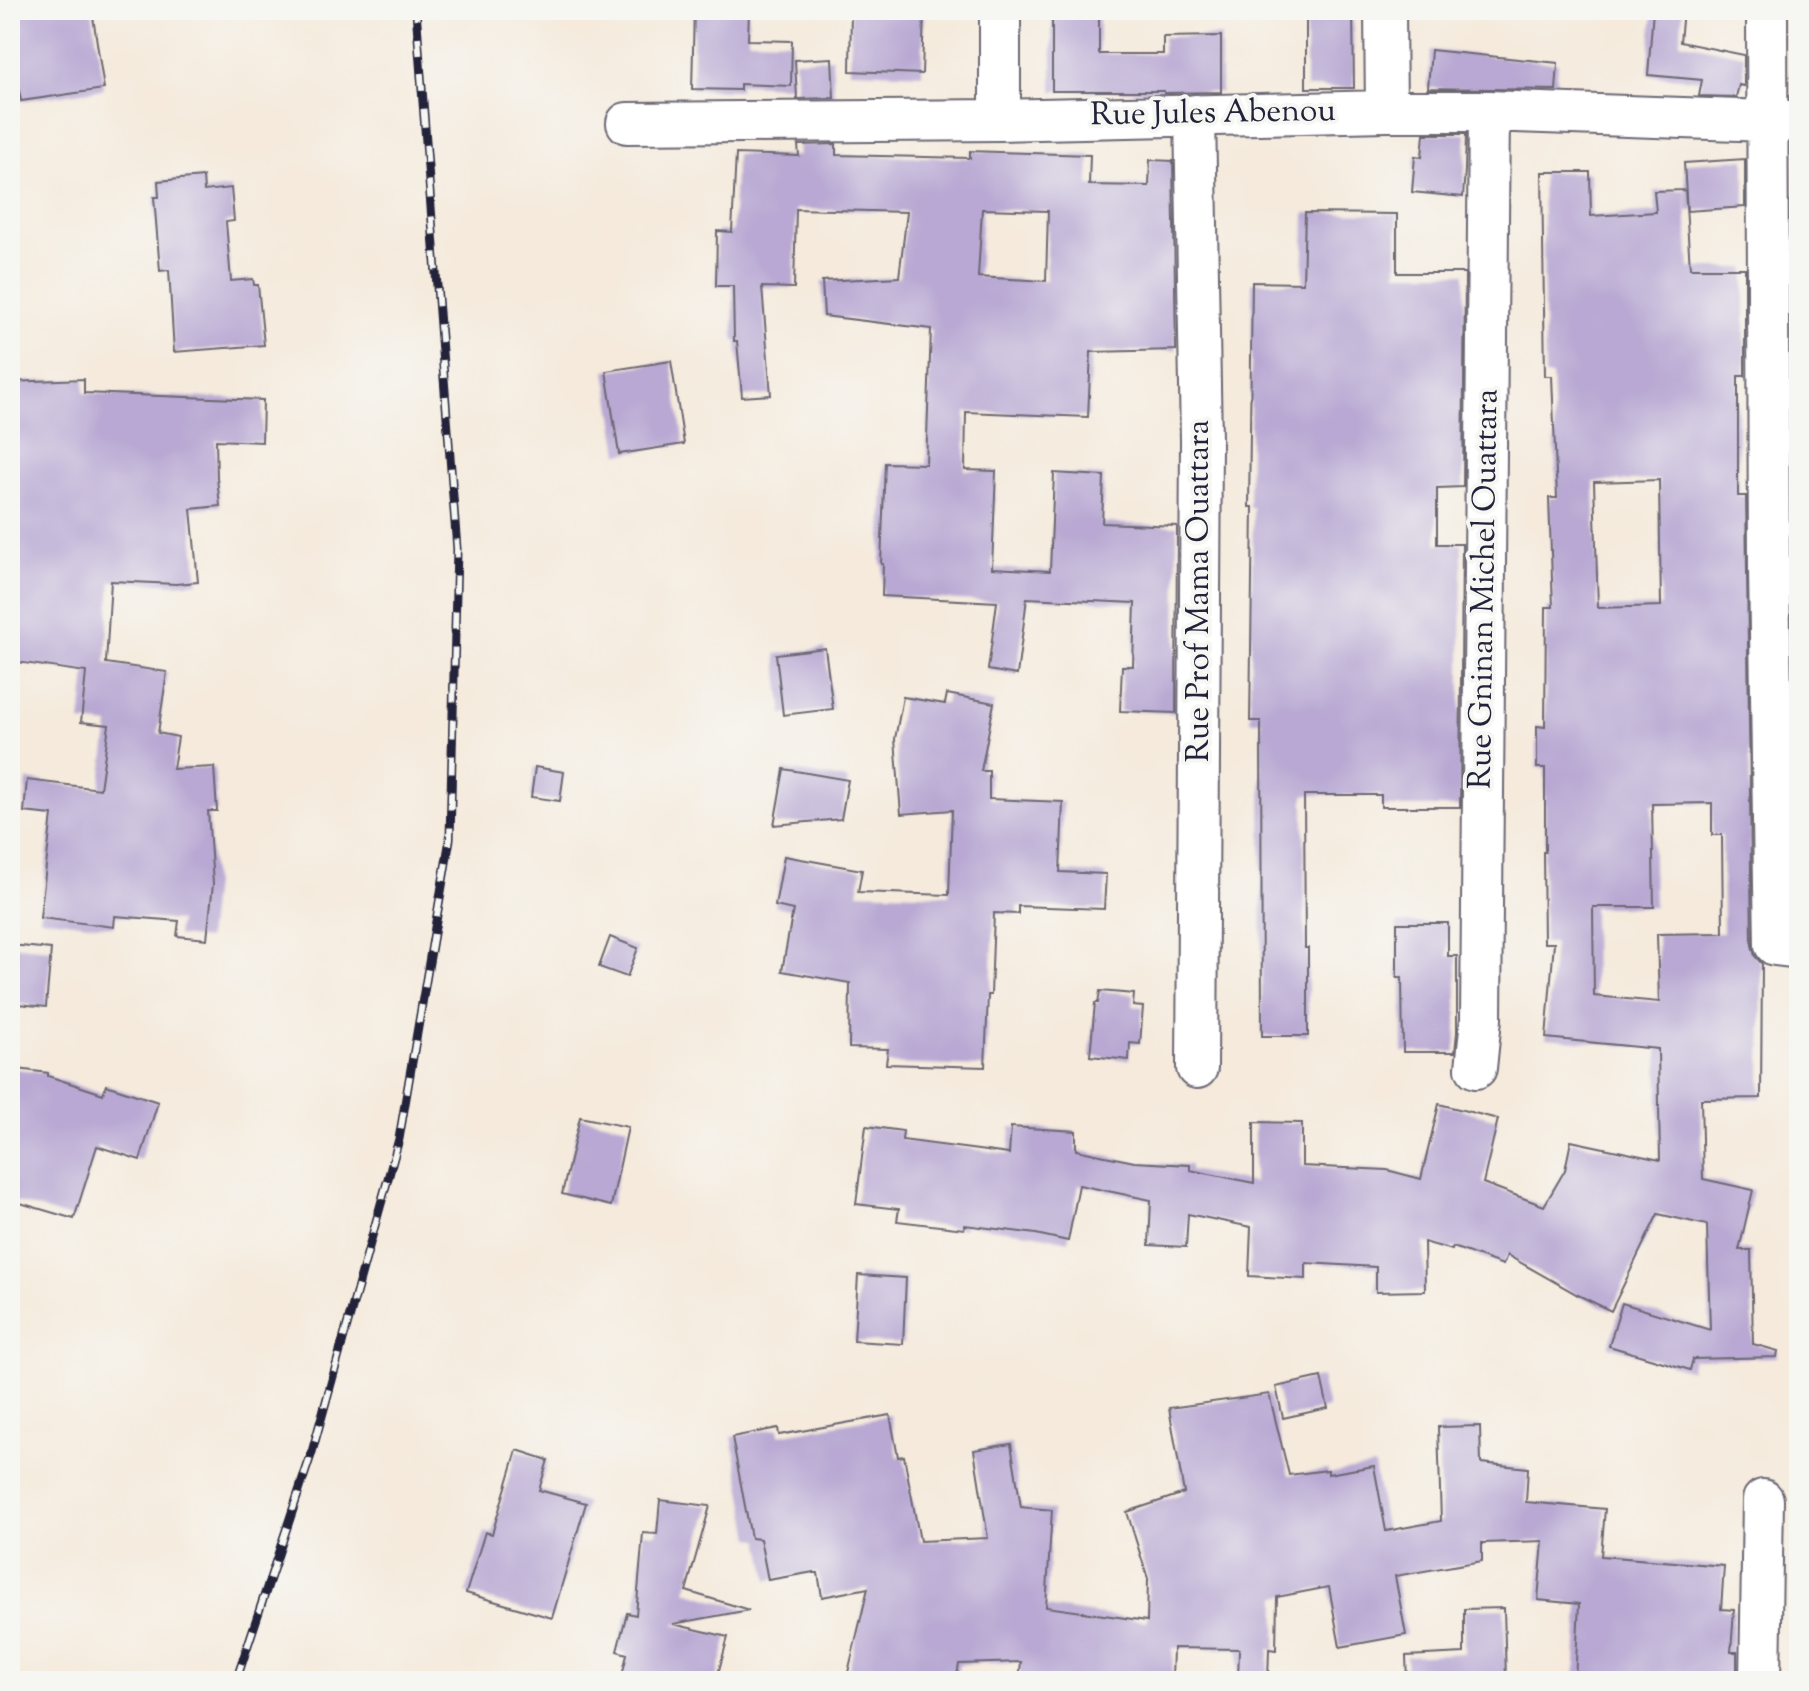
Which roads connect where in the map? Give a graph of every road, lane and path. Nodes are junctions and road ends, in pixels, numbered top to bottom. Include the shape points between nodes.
1 (1000, 10) edge
2 (1385, 10) edge
3 (1767, 10) edge
4 (1386, 111) junction
5 (1489, 111) junction
6 (1195, 115) junction
7 (1000, 120) junction
8 (1783, 121) edge
9 (627, 123) dead end
10 (1784, 569) edge
11 (1799, 948) edge
12 (1197, 1068) dead end
13 (1476, 1068) dead end
14 (1763, 1500) dead end
15 (1760, 1681) edge

1 - 7 street
2 - 4 street
3 - 8 street
4 - 5 street, Rue Jules Abenou
4 - 6 street, Rue Jules Abenou
5 - 8 street, Rue Jules Abenou
5 - 13 street, Rue Gninan Michel Ouattara via 1481,1019
6 - 7 street, Rue Jules Abenou
6 - 12 street, Rue Prof Mama Ouattara via 1201,440
7 - 9 street, Rue Jules Abenou
8 - 10 street
10 - 11 street via 1775,945
14 - 15 street

